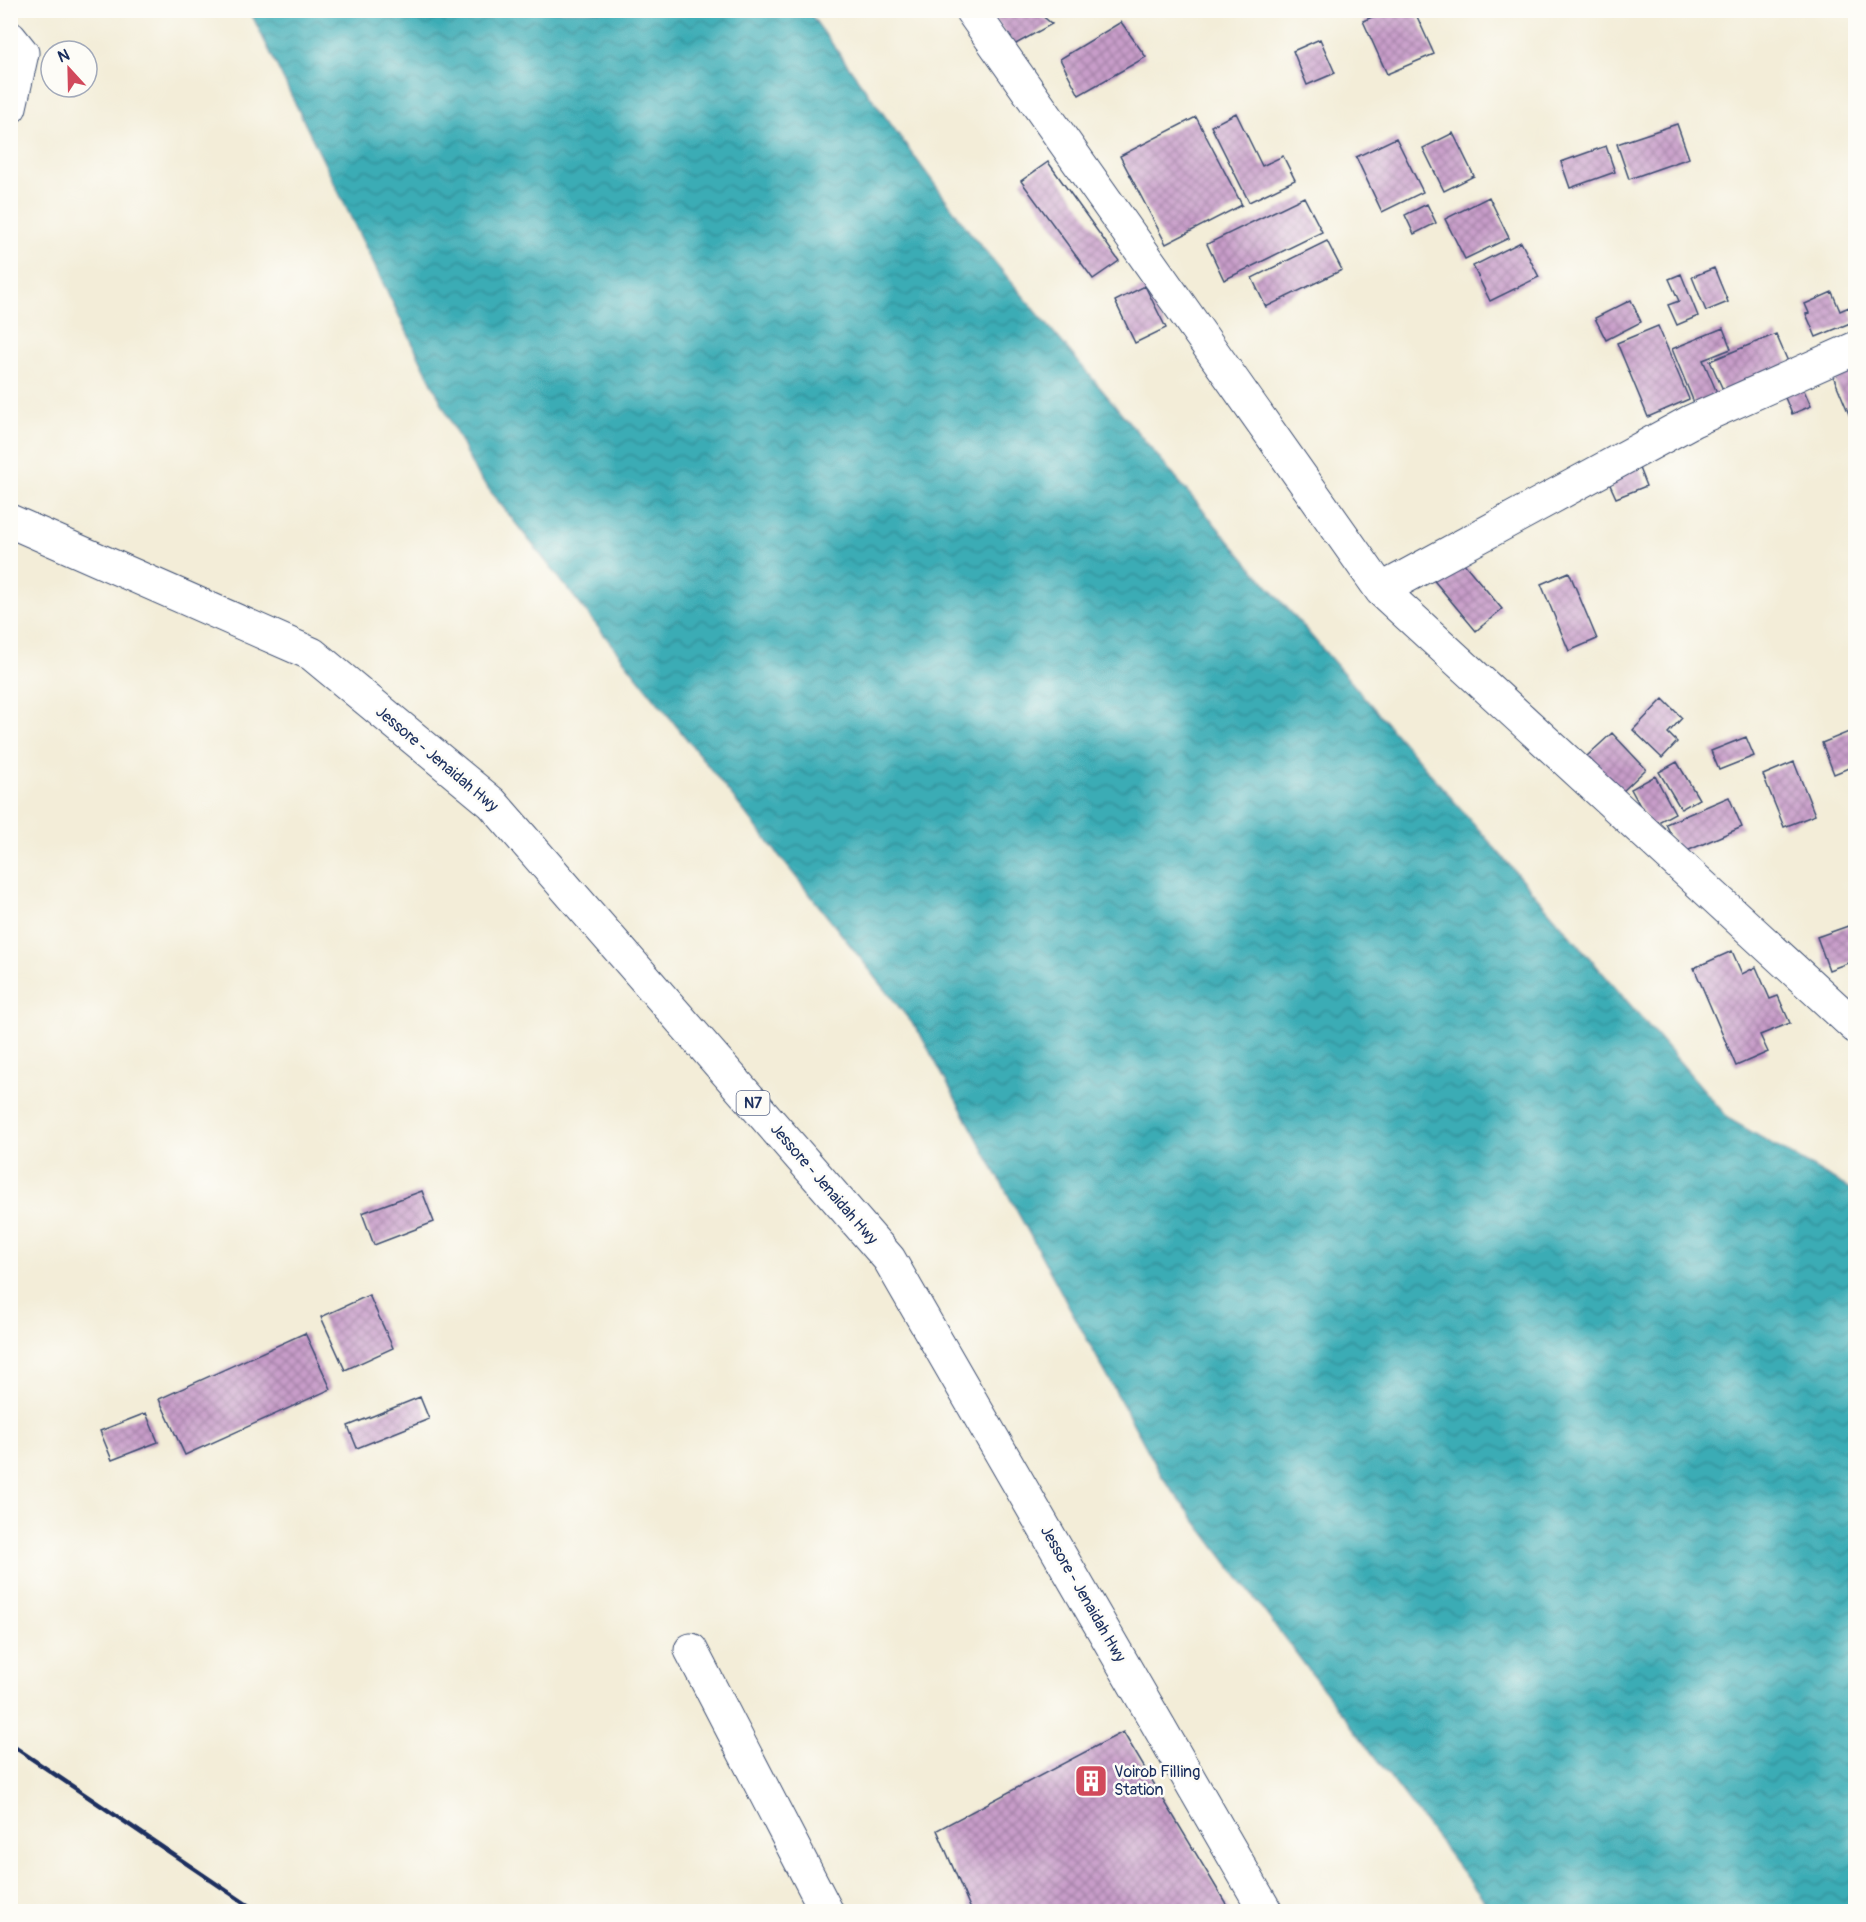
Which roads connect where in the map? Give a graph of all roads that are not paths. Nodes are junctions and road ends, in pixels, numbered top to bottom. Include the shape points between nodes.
1 (971, 10) edge
2 (10, 38) edge
3 (10, 107) edge
4 (1856, 348) edge
5 (10, 521) edge
6 (1381, 590) junction
7 (1856, 1027) edge
8 (691, 1650) dead end
9 (827, 1911) edge
10 (1266, 1911) edge

1 - 6 main road
2 - 3 main road via 22,53
4 - 6 main road via 1692,421
5 - 10 main road, Jessore - Jenaidah Hwy / N7 via 312,654 492,803 889,1259
6 - 7 main road
8 - 9 main road

